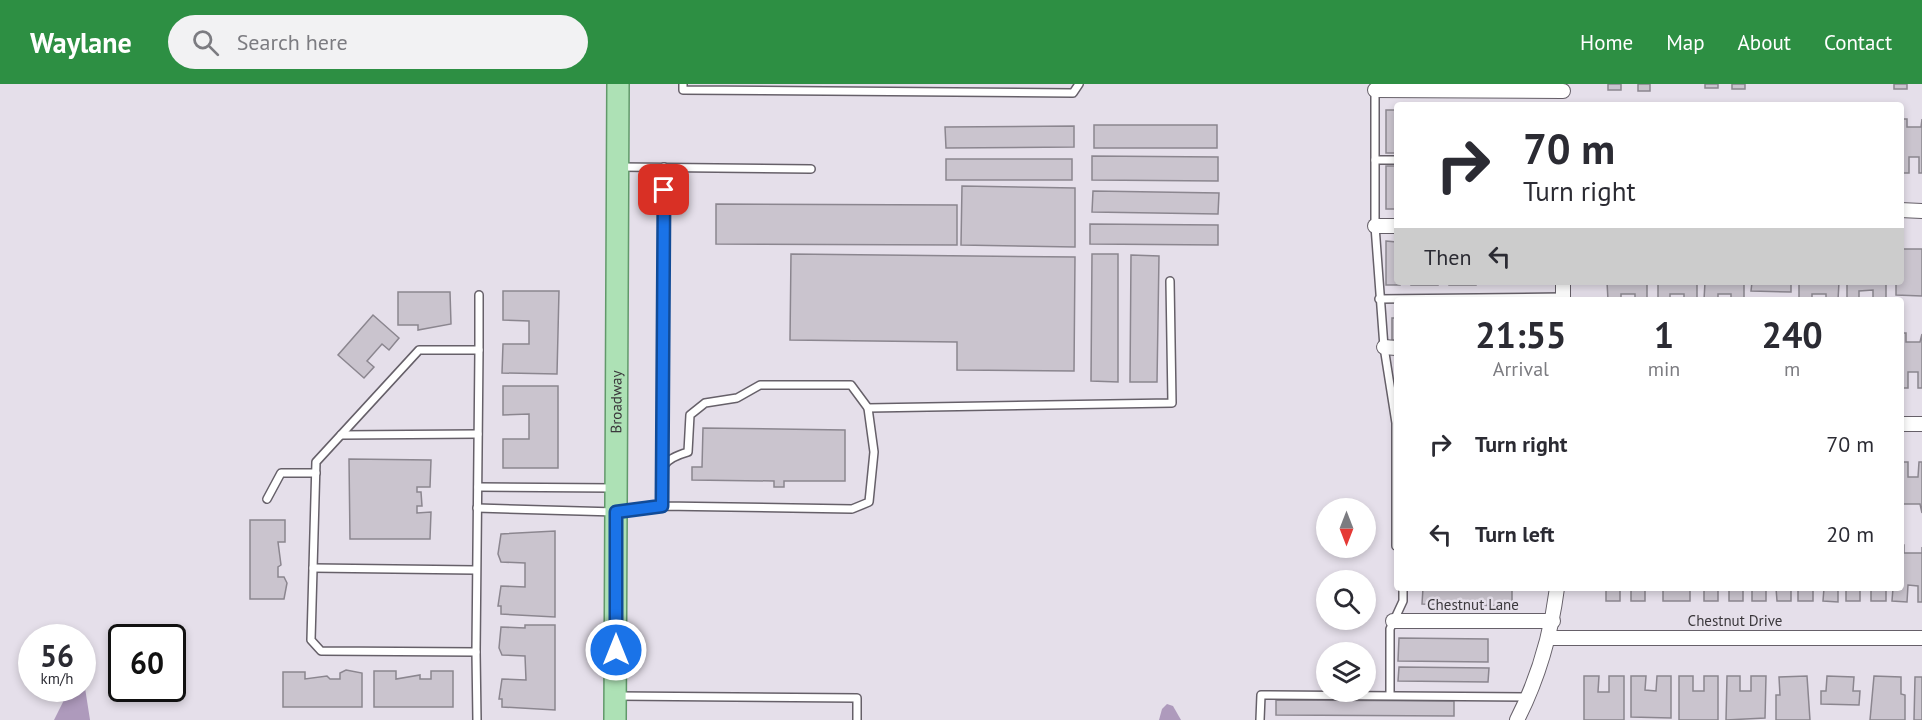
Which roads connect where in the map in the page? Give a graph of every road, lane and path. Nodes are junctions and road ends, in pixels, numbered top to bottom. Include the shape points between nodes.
1 (618, 84) edge
2 (683, 84) edge
3 (943, 84) edge
4 (1079, 84) edge
5 (1375, 87) edge
6 (817, 88) edge
7 (942, 93) junction
8 (1563, 93) edge
9 (1375, 160) junction
10 (1394, 160) edge
11 (618, 167) junction
12 (664, 167) junction
13 (811, 168) dead end
14 (1904, 210) edge
15 (1922, 211) edge
16 (1375, 226) junction
17 (1394, 226) edge
18 (1170, 281) dead end
19 (478, 295) dead end
20 (1379, 299) junction
21 (1394, 299) edge
22 (1390, 347) edge
23 (479, 350) junction
24 (1394, 398) edge
25 (868, 408) junction
26 (1904, 424) edge
27 (1922, 424) edge
28 (478, 434) junction
29 (341, 435) junction
30 (663, 466) junction
31 (316, 473) junction
32 (478, 487) junction
33 (616, 488) junction
34 (267, 499) dead end
35 (662, 506) junction
36 (477, 508) junction
37 (616, 512) junction
38 (313, 568) junction
39 (475, 570) junction
40 (1403, 591) edge
41 (1557, 591) edge
42 (1393, 621) junction
43 (1553, 621) junction
44 (1548, 638) junction
45 (1922, 638) edge
46 (476, 652) junction
47 (1390, 695) junction
48 (615, 696) junction
49 (1529, 697) junction
50 (477, 720) edge
51 (615, 720) edge
52 (857, 720) edge
53 (1260, 720) edge
54 (1516, 720) edge

1 - 11 main road, Broadway
2 - 6 lane via 683,90
3 - 7 lane
4 - 7 lane via 1073,93
5 - 8 street
5 - 9 lane
6 - 7 lane
9 - 10 lane
9 - 16 lane
11 - 12 lane
11 - 33 main road, Broadway
12 - 13 lane
12 - 30 lane
14 - 15 street
16 - 17 street
16 - 20 lane
18 - 25 lane via 1172,403
19 - 23 lane
20 - 21 lane
20 - 22 lane
22 - 24 lane
23 - 28 lane
23 - 29 lane via 420,350
25 - 30 lane via 851,385 760,385 737,398 705,402 690,415 688,452 670,457
25 - 35 lane via 874,452 869,502 852,509
26 - 27 street
28 - 29 lane
28 - 32 lane
29 - 31 lane via 316,462
30 - 35 lane
31 - 34 lane via 281,473
31 - 38 lane
32 - 33 lane
32 - 36 lane
33 - 37 main road, Broadway
35 - 37 lane
36 - 37 lane
36 - 39 lane
37 - 48 main road, Broadway
38 - 39 lane
38 - 46 lane via 311,640 321,651
39 - 46 lane
40 - 42 lane
41 - 43 street
42 - 43 street, Chestnut Lane
42 - 47 lane
43 - 44 street
44 - 45 street, Chestnut Drive
44 - 49 street
46 - 50 lane
47 - 49 lane
47 - 53 lane via 1261,695
48 - 51 main road, Broadway
48 - 52 lane via 857,698
49 - 54 street

